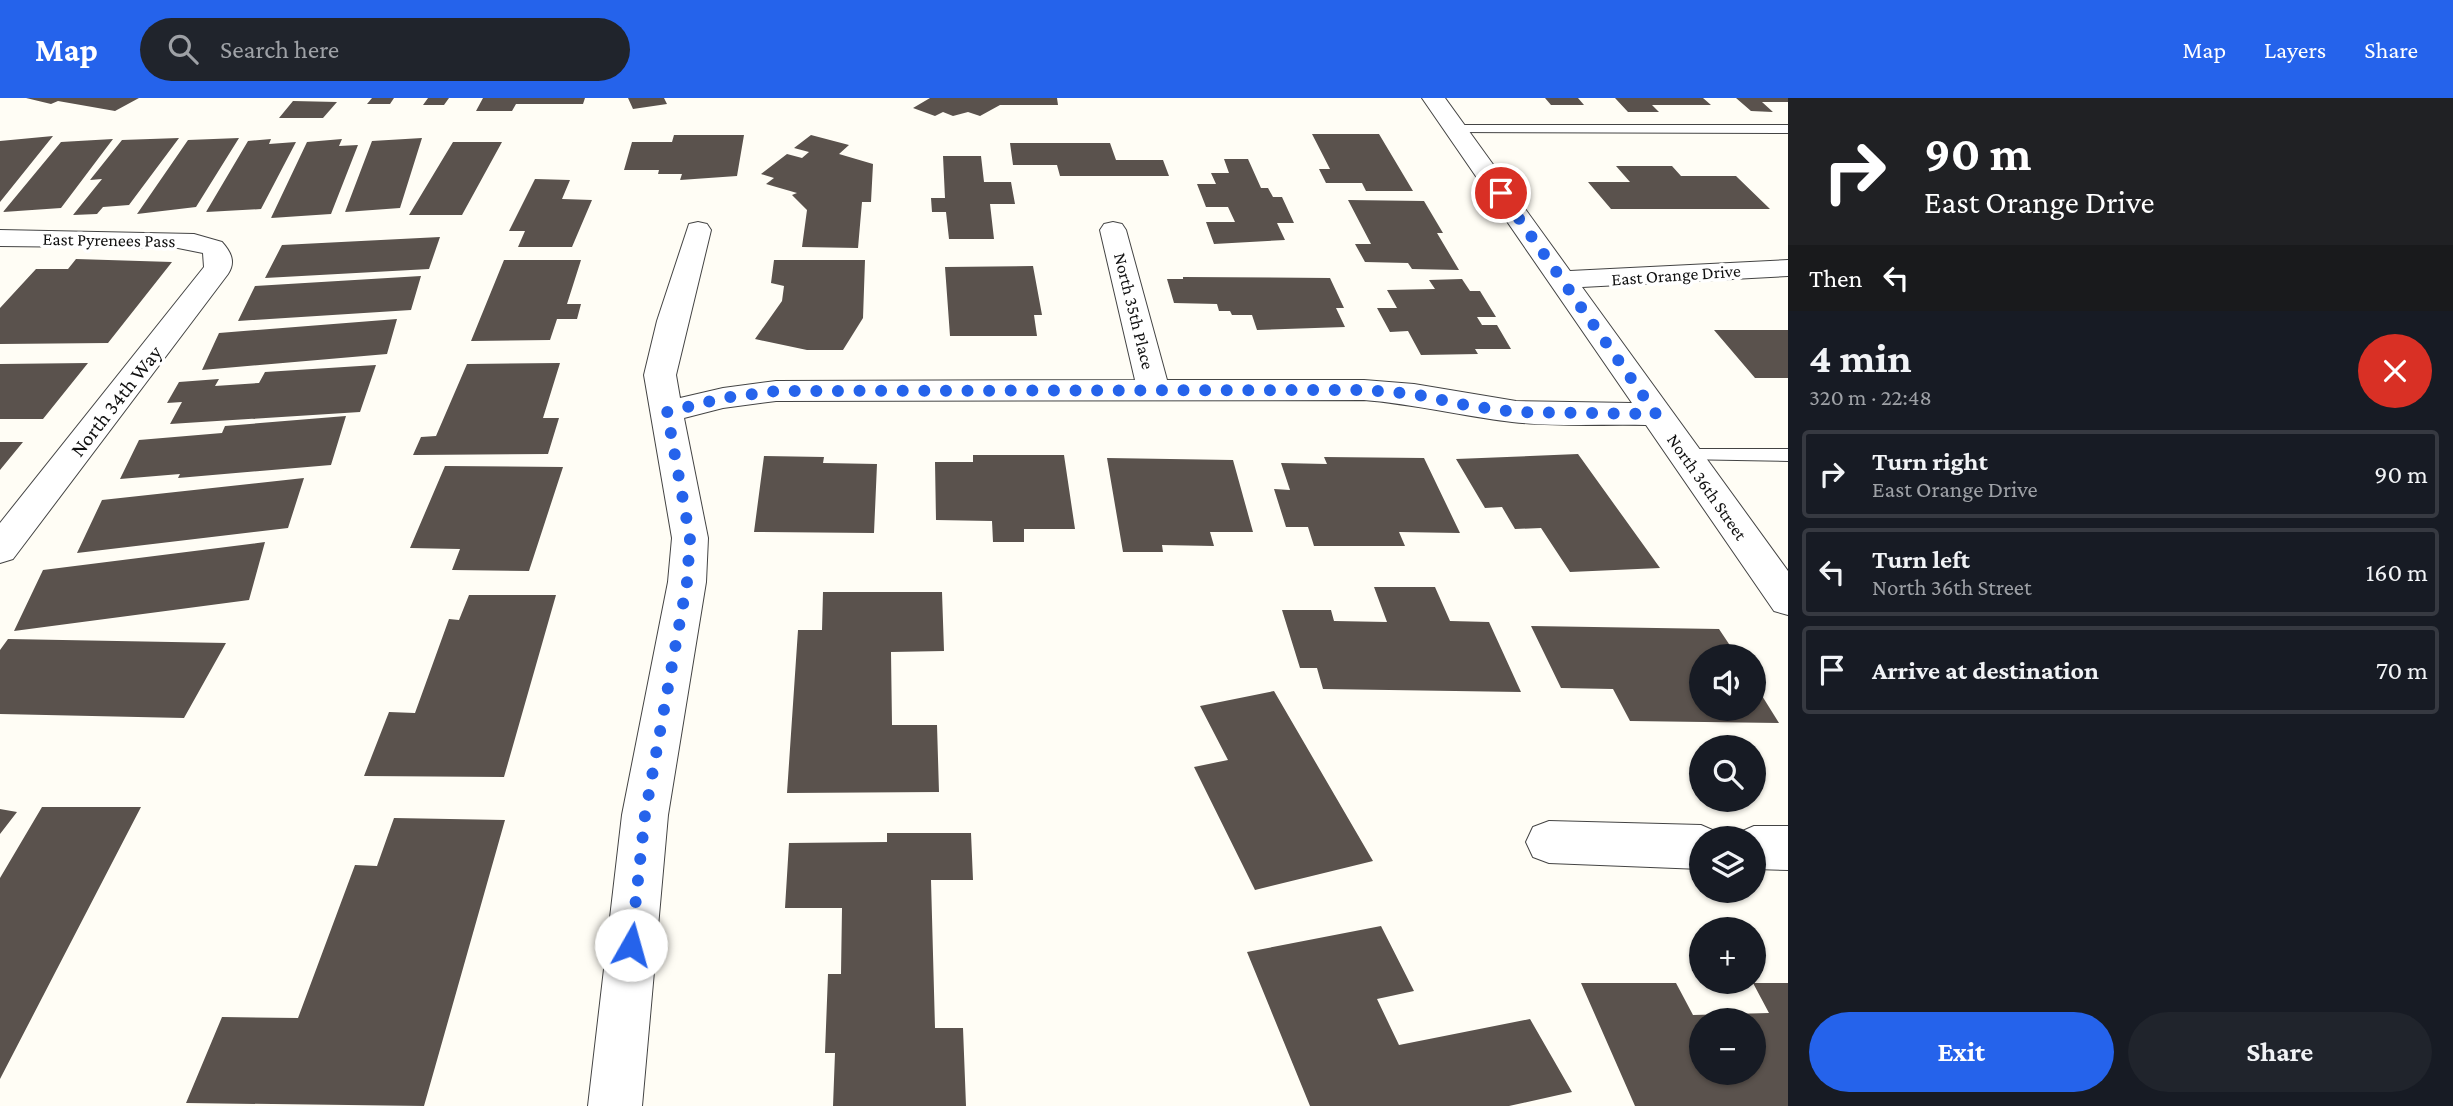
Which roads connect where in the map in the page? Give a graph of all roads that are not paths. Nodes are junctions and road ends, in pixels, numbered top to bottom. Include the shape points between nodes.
1 (1433, 98) edge
2 (1455, 129) junction
3 (1788, 129) edge
4 (698, 230) dead end
5 (1113, 230) dead end
6 (0, 238) edge
7 (216, 248) joint
8 (1788, 268) edge
9 (1563, 280) junction
10 (1154, 392) junction
11 (667, 412) junction
12 (1656, 414) junction
13 (1685, 455) junction
14 (1788, 455) edge
15 (0, 549) edge
16 (1788, 600) edge
17 (1549, 842) dead end
18 (1689, 847) edge
19 (1766, 848) edge
20 (1788, 848) edge
21 (615, 1106) edge

1 - 2 street, North 36th Street
2 - 3 lane
2 - 9 street, North 36th Street
4 - 11 street via 660,375
5 - 10 street, North 35th Place
6 - 7 street, East Pyrenees Pass via 178,240
7 - 15 street, North 34th Way via 218,268
8 - 9 street, East Orange Drive
9 - 12 street, North 36th Street
10 - 11 street via 776,391
10 - 12 street via 1364,390 1516,412
11 - 21 street via 690,538 687,582 645,815
12 - 13 street, North 36th Street
13 - 14 lane
13 - 16 street, North 36th Street
17 - 18 street
19 - 20 street

